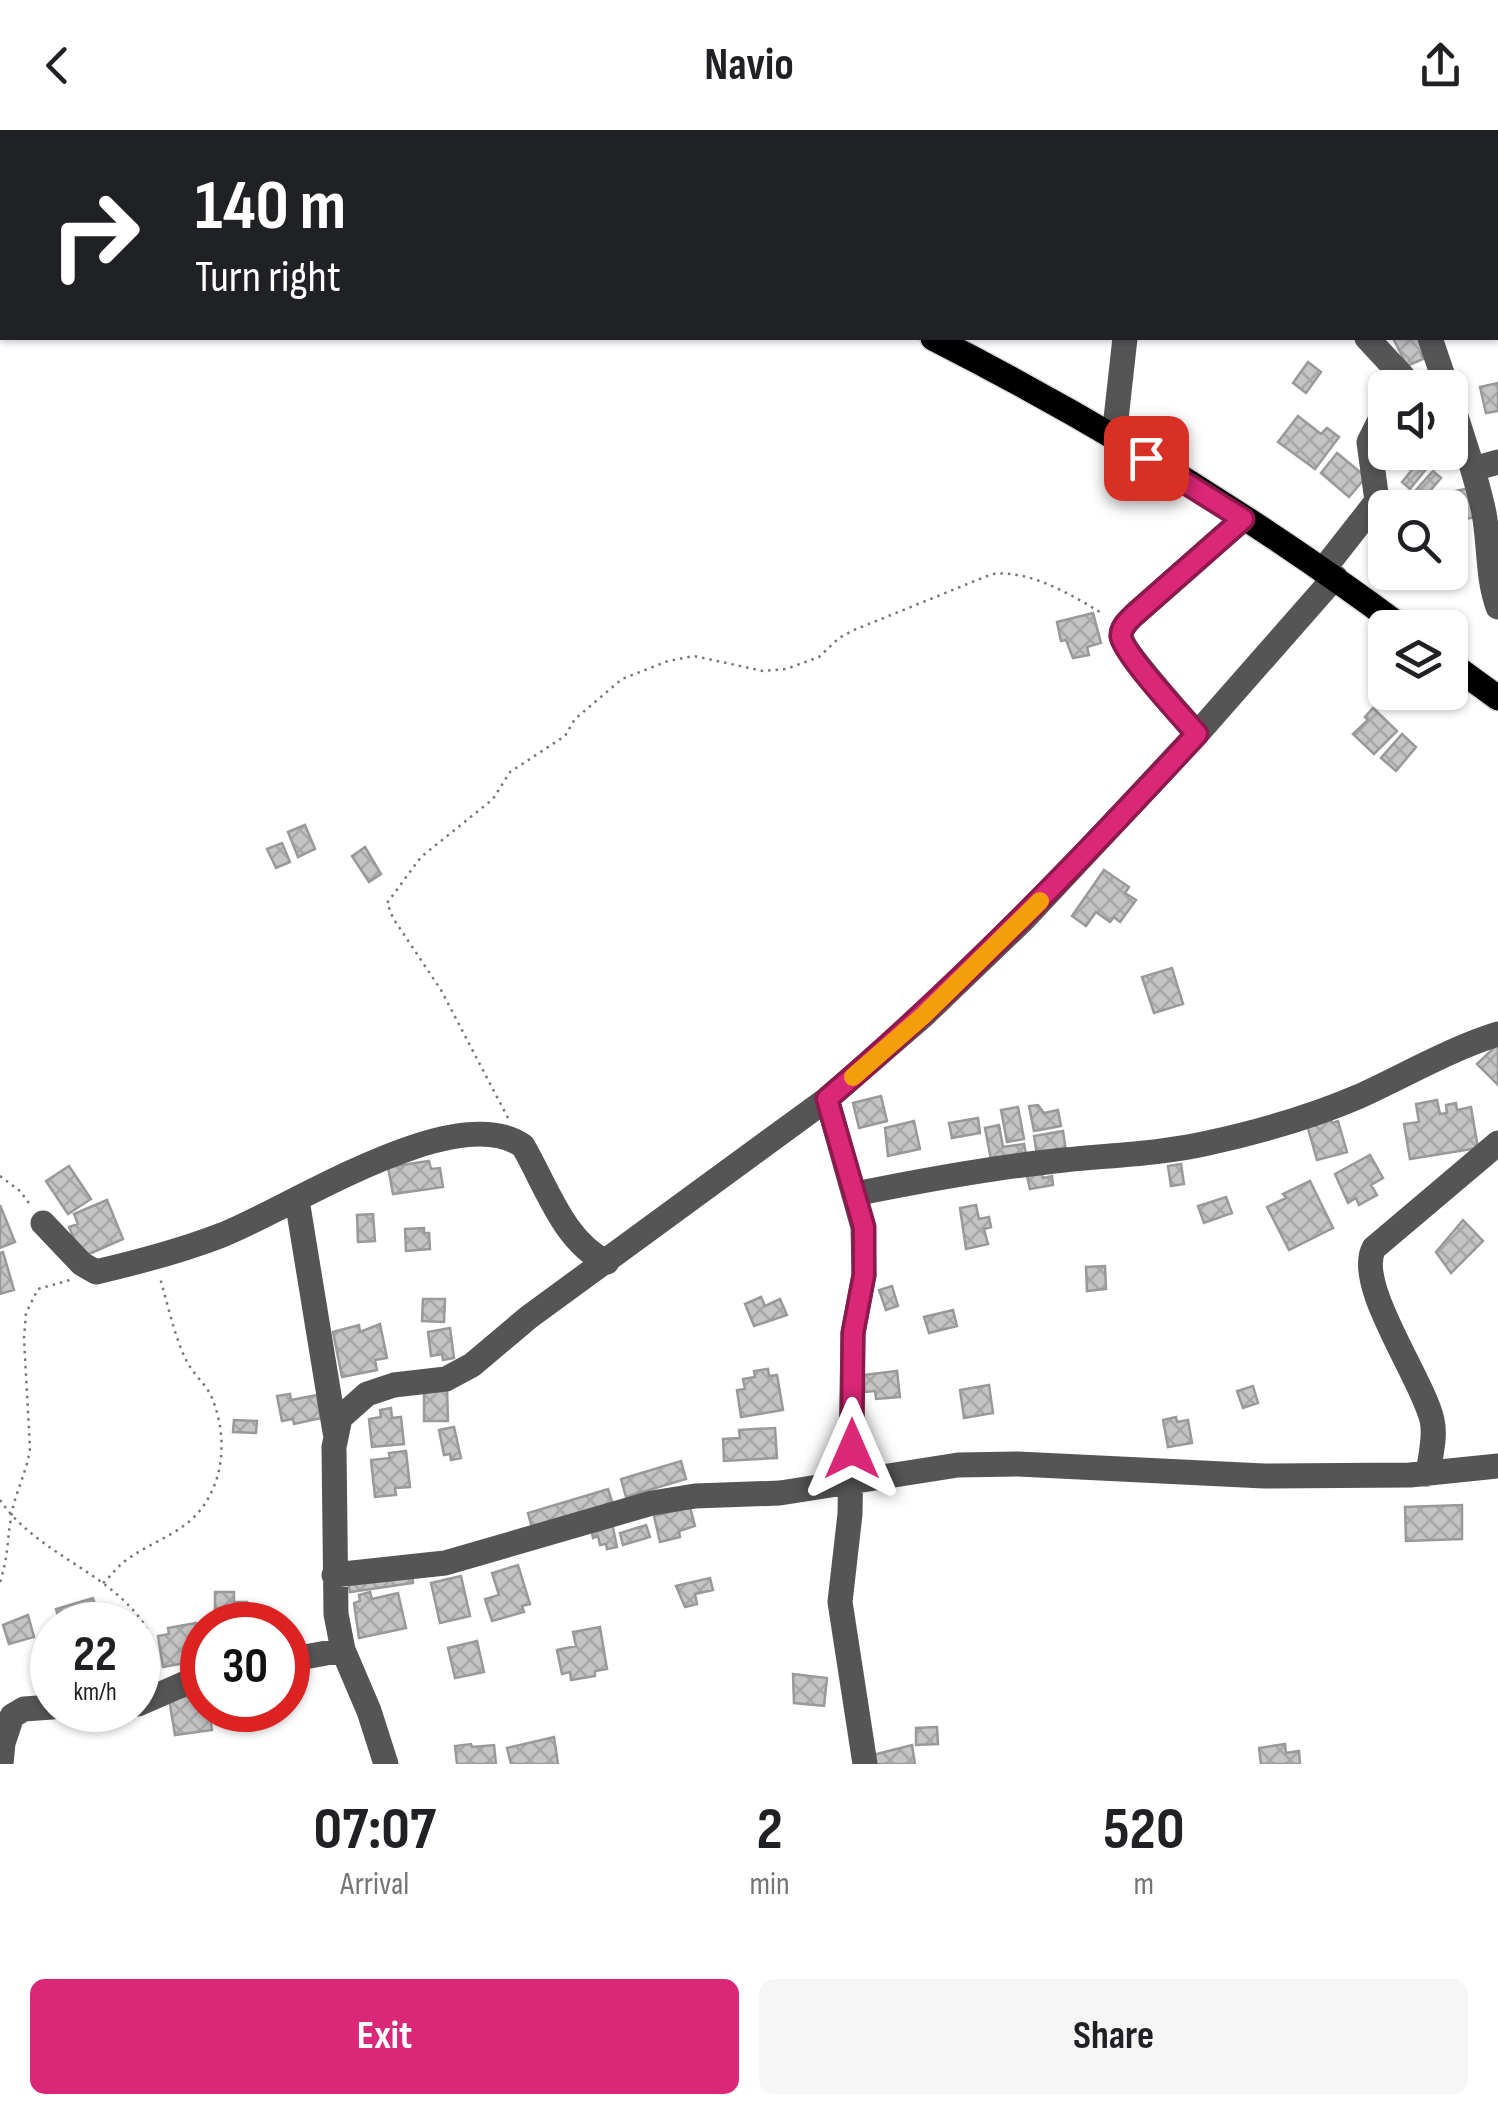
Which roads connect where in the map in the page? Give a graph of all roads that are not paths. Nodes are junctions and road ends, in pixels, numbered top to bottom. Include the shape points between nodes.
1 (937, 340) edge
2 (1125, 340) edge
3 (1369, 340) edge
4 (1431, 340) edge
5 (1393, 370) edge
6 (1441, 370) edge
7 (1468, 432) edge
8 (1114, 437) junction
9 (1486, 466) edge
10 (1373, 470) edge
11 (1243, 519) junction
12 (1329, 574) junction
13 (1498, 607) edge
14 (1378, 610) edge
15 (1468, 676) edge
16 (1498, 698) edge
17 (1197, 734) junction
18 (1498, 1034) edge
19 (827, 1099) junction
20 (1498, 1143) edge
21 (854, 1194) junction
22 (297, 1200) junction
23 (43, 1223) road end
24 (608, 1262) junction
25 (334, 1432) junction
26 (1498, 1466) edge
27 (1428, 1474) junction
28 (852, 1481) junction
29 (334, 1575) junction
30 (344, 1650) junction
31 (310, 1656) edge
32 (30, 1709) edge
33 (1, 1764) edge
34 (386, 1764) edge
35 (865, 1764) edge

1 - 8 main road
2 - 8 street
3 - 5 street
4 - 6 street
7 - 9 street
8 - 11 main road
9 - 13 street via 1487,568
10 - 12 street via 1377,502
11 - 12 main road
11 - 17 street via 1124,626 1122,640
12 - 14 main road
12 - 17 street
15 - 16 main road
17 - 19 street via 1023,920
18 - 21 street via 1311,1114 1206,1144 946,1175
19 - 21 street
19 - 24 street
20 - 27 street via 1370,1256 1372,1284 1432,1420
21 - 28 street via 865,1255 853,1333
22 - 23 street via 224,1235 96,1272
22 - 24 street via 364,1166 445,1137 497,1134 523,1146 576,1240
22 - 25 street
24 - 25 street via 459,1374 367,1394
25 - 29 street
26 - 27 street
27 - 28 street via 1264,1476 1018,1464 958,1465
28 - 29 street via 652,1503 445,1563
28 - 35 street via 840,1602
29 - 30 street
30 - 31 street
30 - 34 street
32 - 33 street via 12,1716

